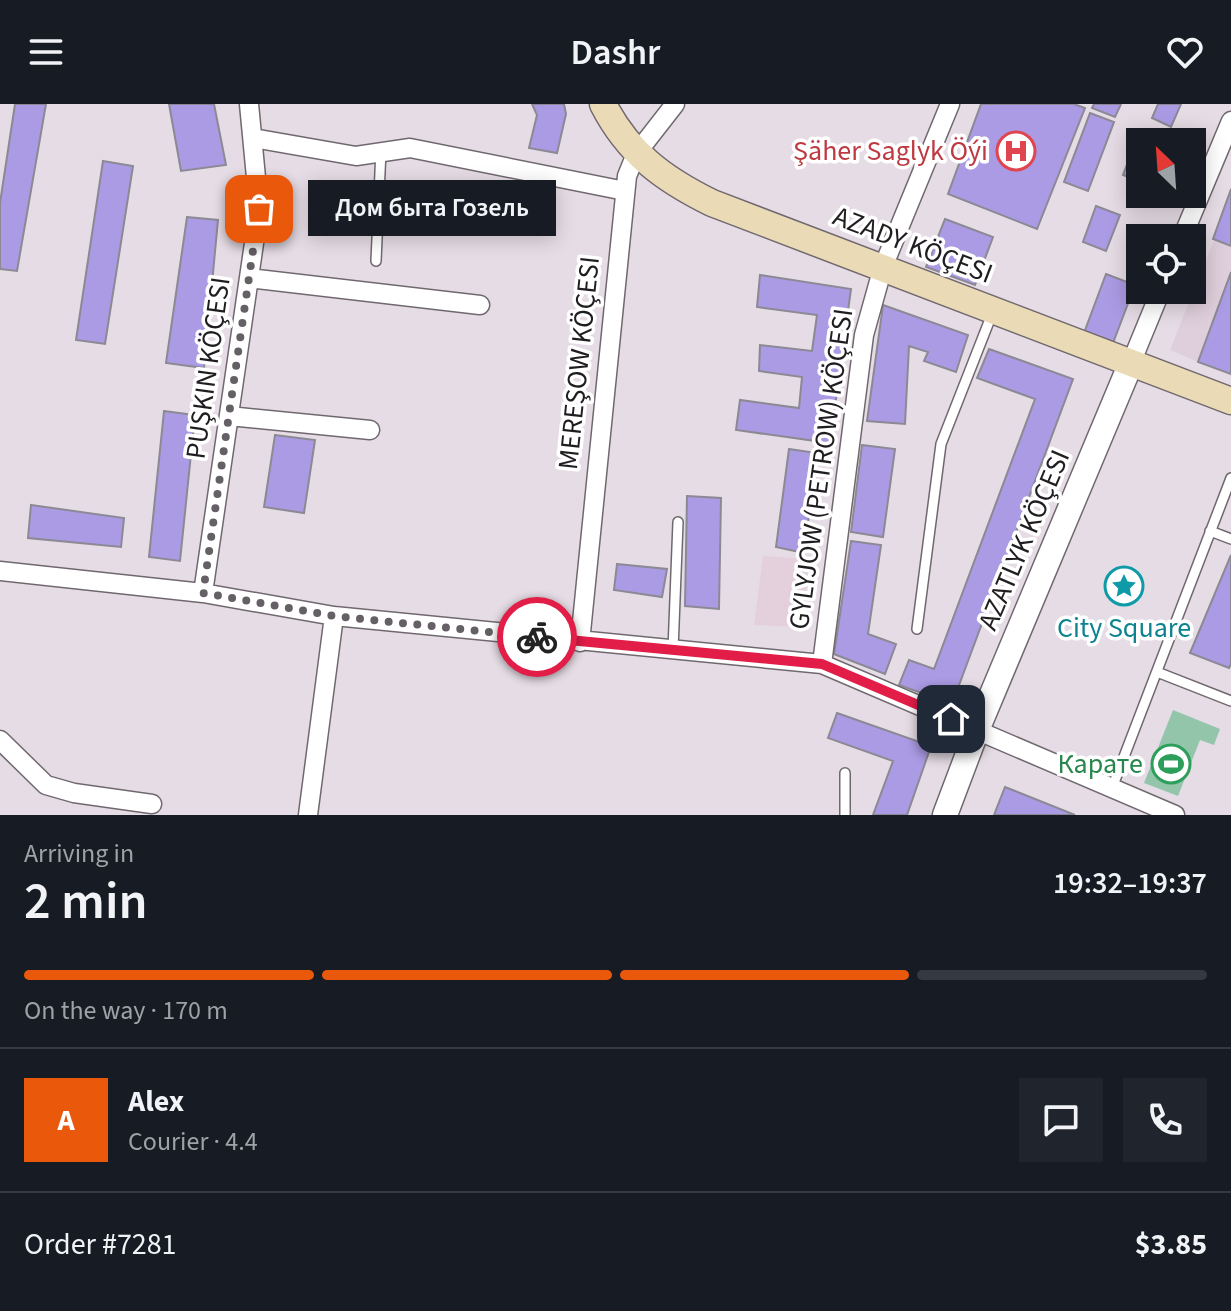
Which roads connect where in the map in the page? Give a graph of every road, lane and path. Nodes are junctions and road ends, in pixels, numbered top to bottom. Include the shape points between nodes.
1 (249, 104) edge
2 (603, 104) edge
3 (675, 104) edge
4 (950, 104) edge
5 (1231, 121) edge
6 (253, 138) junction
7 (381, 150) junction
8 (636, 154) junction
9 (625, 191) junction
10 (1188, 224) edge
11 (376, 261) dead end
12 (883, 267) junction
13 (249, 278) junction
14 (1155, 304) edge
15 (480, 305) dead end
16 (993, 311) junction
17 (1131, 363) junction
18 (1231, 401) edge
19 (229, 416) junction
20 (370, 430) dead end
21 (1231, 478) edge
22 (678, 522) dead end
23 (1210, 531) junction
24 (1231, 539) edge
25 (0, 571) edge
26 (203, 593) junction
27 (334, 616) junction
28 (917, 629) dead end
29 (580, 642) junction
30 (673, 650) junction
31 (822, 664) junction
32 (1157, 672) junction
33 (1231, 701) edge
34 (977, 730) junction
35 (0, 740) edge
36 (845, 773) dead end
37 (1111, 791) junction
38 (152, 804) dead end
39 (1164, 813) edge
40 (308, 815) edge
41 (845, 815) edge
42 (945, 815) edge

1 - 6 street, PUŞKIN KÖÇESI
2 - 8 main road, AZADY KÖÇESI
3 - 8 street, MEREŞOW KÖÇESI
4 - 12 street, GYLYJOW (PETROW) KÖÇESI
5 - 10 street
6 - 7 street via 356,156
6 - 13 street, PUŞKIN KÖÇESI via 259,209
7 - 9 street via 410,148
7 - 11 lane
8 - 9 street, MEREŞOW KÖÇESI
8 - 12 main road, AZADY KÖÇESI via 658,174 712,203
9 - 29 street, MEREŞOW KÖÇESI
12 - 16 main road, AZADY KÖÇESI
12 - 31 street, GYLYJOW (PETROW) KÖÇESI via 864,335
13 - 15 street
13 - 19 street, PUŞKIN KÖÇESI
14 - 17 street, AZATLYK KÖÇESI
16 - 17 main road, AZADY KÖÇESI
16 - 28 lane via 941,444
17 - 18 main road, AZADY KÖÇESI
17 - 34 street, AZATLYK KÖÇESI
19 - 20 street
19 - 26 street, PUŞKIN KÖÇESI
21 - 23 lane
22 - 30 lane
23 - 24 lane
23 - 32 lane
25 - 26 street
26 - 27 street
27 - 29 street
27 - 40 street
29 - 30 street
30 - 31 street
31 - 34 street
32 - 33 lane
32 - 37 lane
34 - 37 street
34 - 42 street, AZATLYK KÖÇESI
35 - 38 street via 46,785
36 - 41 lane
37 - 39 street

